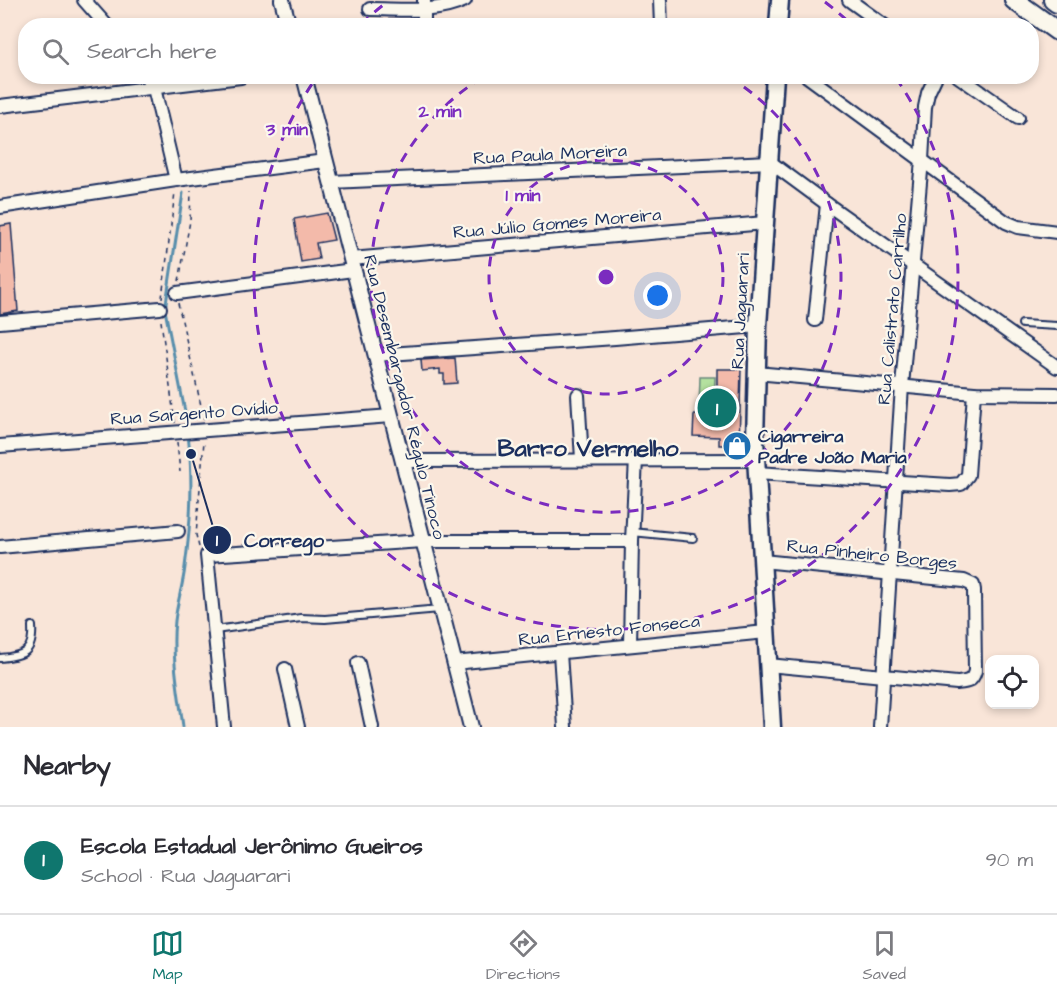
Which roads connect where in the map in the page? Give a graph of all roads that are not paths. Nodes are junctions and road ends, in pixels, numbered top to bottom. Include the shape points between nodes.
1 (84, 0) edge
2 (282, 0) edge
3 (465, 0) edge
4 (660, 0) edge
5 (780, 0) edge
6 (849, 0) edge
7 (1014, 0) edge
8 (1053, 0) edge
9 (1057, 3) edge
10 (424, 5) edge
11 (370, 9) dead end
12 (99, 18) edge
13 (287, 18) edge
14 (661, 18) edge
15 (779, 18) edge
16 (874, 18) edge
17 (1038, 18) edge
18 (1039, 19) edge
19 (1057, 32) edge
20 (151, 84) edge
21 (186, 84) edge
22 (306, 84) edge
23 (775, 84) edge
24 (818, 84) edge
25 (932, 84) edge
26 (969, 84) edge
27 (154, 88) junction
28 (0, 106) edge
29 (1018, 118) dead end
30 (922, 159) junction
31 (325, 161) junction
32 (771, 162) junction
33 (176, 180) junction
34 (331, 182) junction
35 (826, 204) junction
36 (0, 207) edge
37 (765, 223) junction
38 (1057, 232) edge
39 (352, 265) junction
40 (913, 266) junction
41 (177, 292) road end
42 (160, 308) road end
43 (815, 320) dead end
44 (0, 322) edge
45 (1022, 324) dead end
46 (758, 326) junction
47 (1057, 326) edge
48 (375, 355) junction
49 (1057, 367) edge
50 (756, 373) junction
51 (902, 386) junction
52 (974, 393) junction
53 (1057, 394) edge
54 (578, 395) dead end
55 (391, 416) junction
56 (0, 446) edge
57 (582, 459) junction
58 (636, 459) junction
59 (402, 461) junction
60 (756, 467) junction
61 (897, 482) junction
62 (178, 531) dead end
63 (632, 537) junction
64 (693, 538) dead end
65 (423, 541) junction
66 (0, 547) edge
67 (762, 561) junction
68 (891, 574) junction
69 (440, 609) junction
70 (32, 626) dead end
71 (215, 630) junction
72 (766, 632) junction
73 (630, 645) junction
74 (560, 653) junction
75 (0, 658) edge
76 (358, 663) dead end
77 (454, 663) junction
78 (768, 664) junction
79 (285, 669) dead end
80 (883, 675) junction
81 (224, 727) edge
82 (298, 727) edge
83 (372, 727) edge
84 (471, 727) edge
85 (565, 727) edge
86 (772, 727) edge
87 (880, 727) edge

1 - 12 street
2 - 13 street
3 - 10 street via 448,7
4 - 14 street
5 - 15 main road
6 - 16 street
7 - 17 main road
8 - 9 main road
10 - 11 street
18 - 19 main road
20 - 27 street
21 - 27 street
22 - 31 street, Rua Desembargador Régulo Tinoco
23 - 32 main road, Rua Jaguarari
24 - 30 street
25 - 30 street, Rua Calistrato Carrilho via 925,107
26 - 29 street
27 - 28 street
27 - 33 street
30 - 38 street via 1006,222
30 - 40 street, Rua Calistrato Carrilho
31 - 33 street
31 - 34 street, Rua Desembargador Régulo Tinoco
32 - 34 street, Rua Paula Moreira
32 - 35 street
32 - 37 main road, Rua Jaguarari
33 - 36 street
34 - 39 street, Rua Desembargador Régulo Tinoco
35 - 40 street
35 - 43 street
37 - 39 street, Rua Júlio Gomes Moreira
37 - 46 main road, Rua Jaguarari
39 - 41 street, Rua Júlio Gomes Moreira
39 - 48 street, Rua Desembargador Régulo Tinoco
40 - 49 street
40 - 51 street, Rua Calistrato Carrilho
42 - 44 street
45 - 47 lane
46 - 48 street
46 - 50 main road, Rua Jaguarari
48 - 55 street, Rua Desembargador Régulo Tinoco
50 - 51 street
50 - 60 main road, Rua Jaguarari
51 - 52 street
51 - 61 street, Rua Calistrato Carrilho
52 - 53 street
52 - 61 street via 968,475 961,484
54 - 57 street
55 - 56 street, Rua Sargento Ovídio
55 - 59 street, Rua Desembargador Régulo Tinoco
57 - 58 street
57 - 59 street
58 - 60 street
58 - 63 street
59 - 65 street, Rua Desembargador Régulo Tinoco
60 - 61 street
60 - 67 main road, Rua Jaguarari
61 - 68 street, Rua Calistrato Carrilho
62 - 66 street
63 - 64 lane
63 - 65 street
63 - 73 street
65 - 69 street, Rua Desembargador Régulo Tinoco
65 - 71 street via 207,555
67 - 68 street, Rua Pinheiro Borges
67 - 72 main road, Rua Jaguarari
68 - 80 street, Rua Calistrato Carrilho
68 - 80 street, Rua Pinheiro Borges via 973,585 975,671 970,681 957,683
69 - 71 lane via 301,618
69 - 77 street, Rua Desembargador Régulo Tinoco
70 - 75 lane via 28,649 15,657
71 - 81 street
72 - 73 street, Rua Ernesto Fonseca
72 - 78 main road, Rua Jaguarari
73 - 74 street, Rua Ernesto Fonseca
74 - 77 street, Rua Ernesto Fonseca
74 - 85 street
76 - 83 street
77 - 84 street, Rua Desembargador Régulo Tinoco
78 - 80 street
78 - 86 main road, Rua Jaguarari
79 - 82 street
80 - 87 street, Rua Calistrato Carrilho

